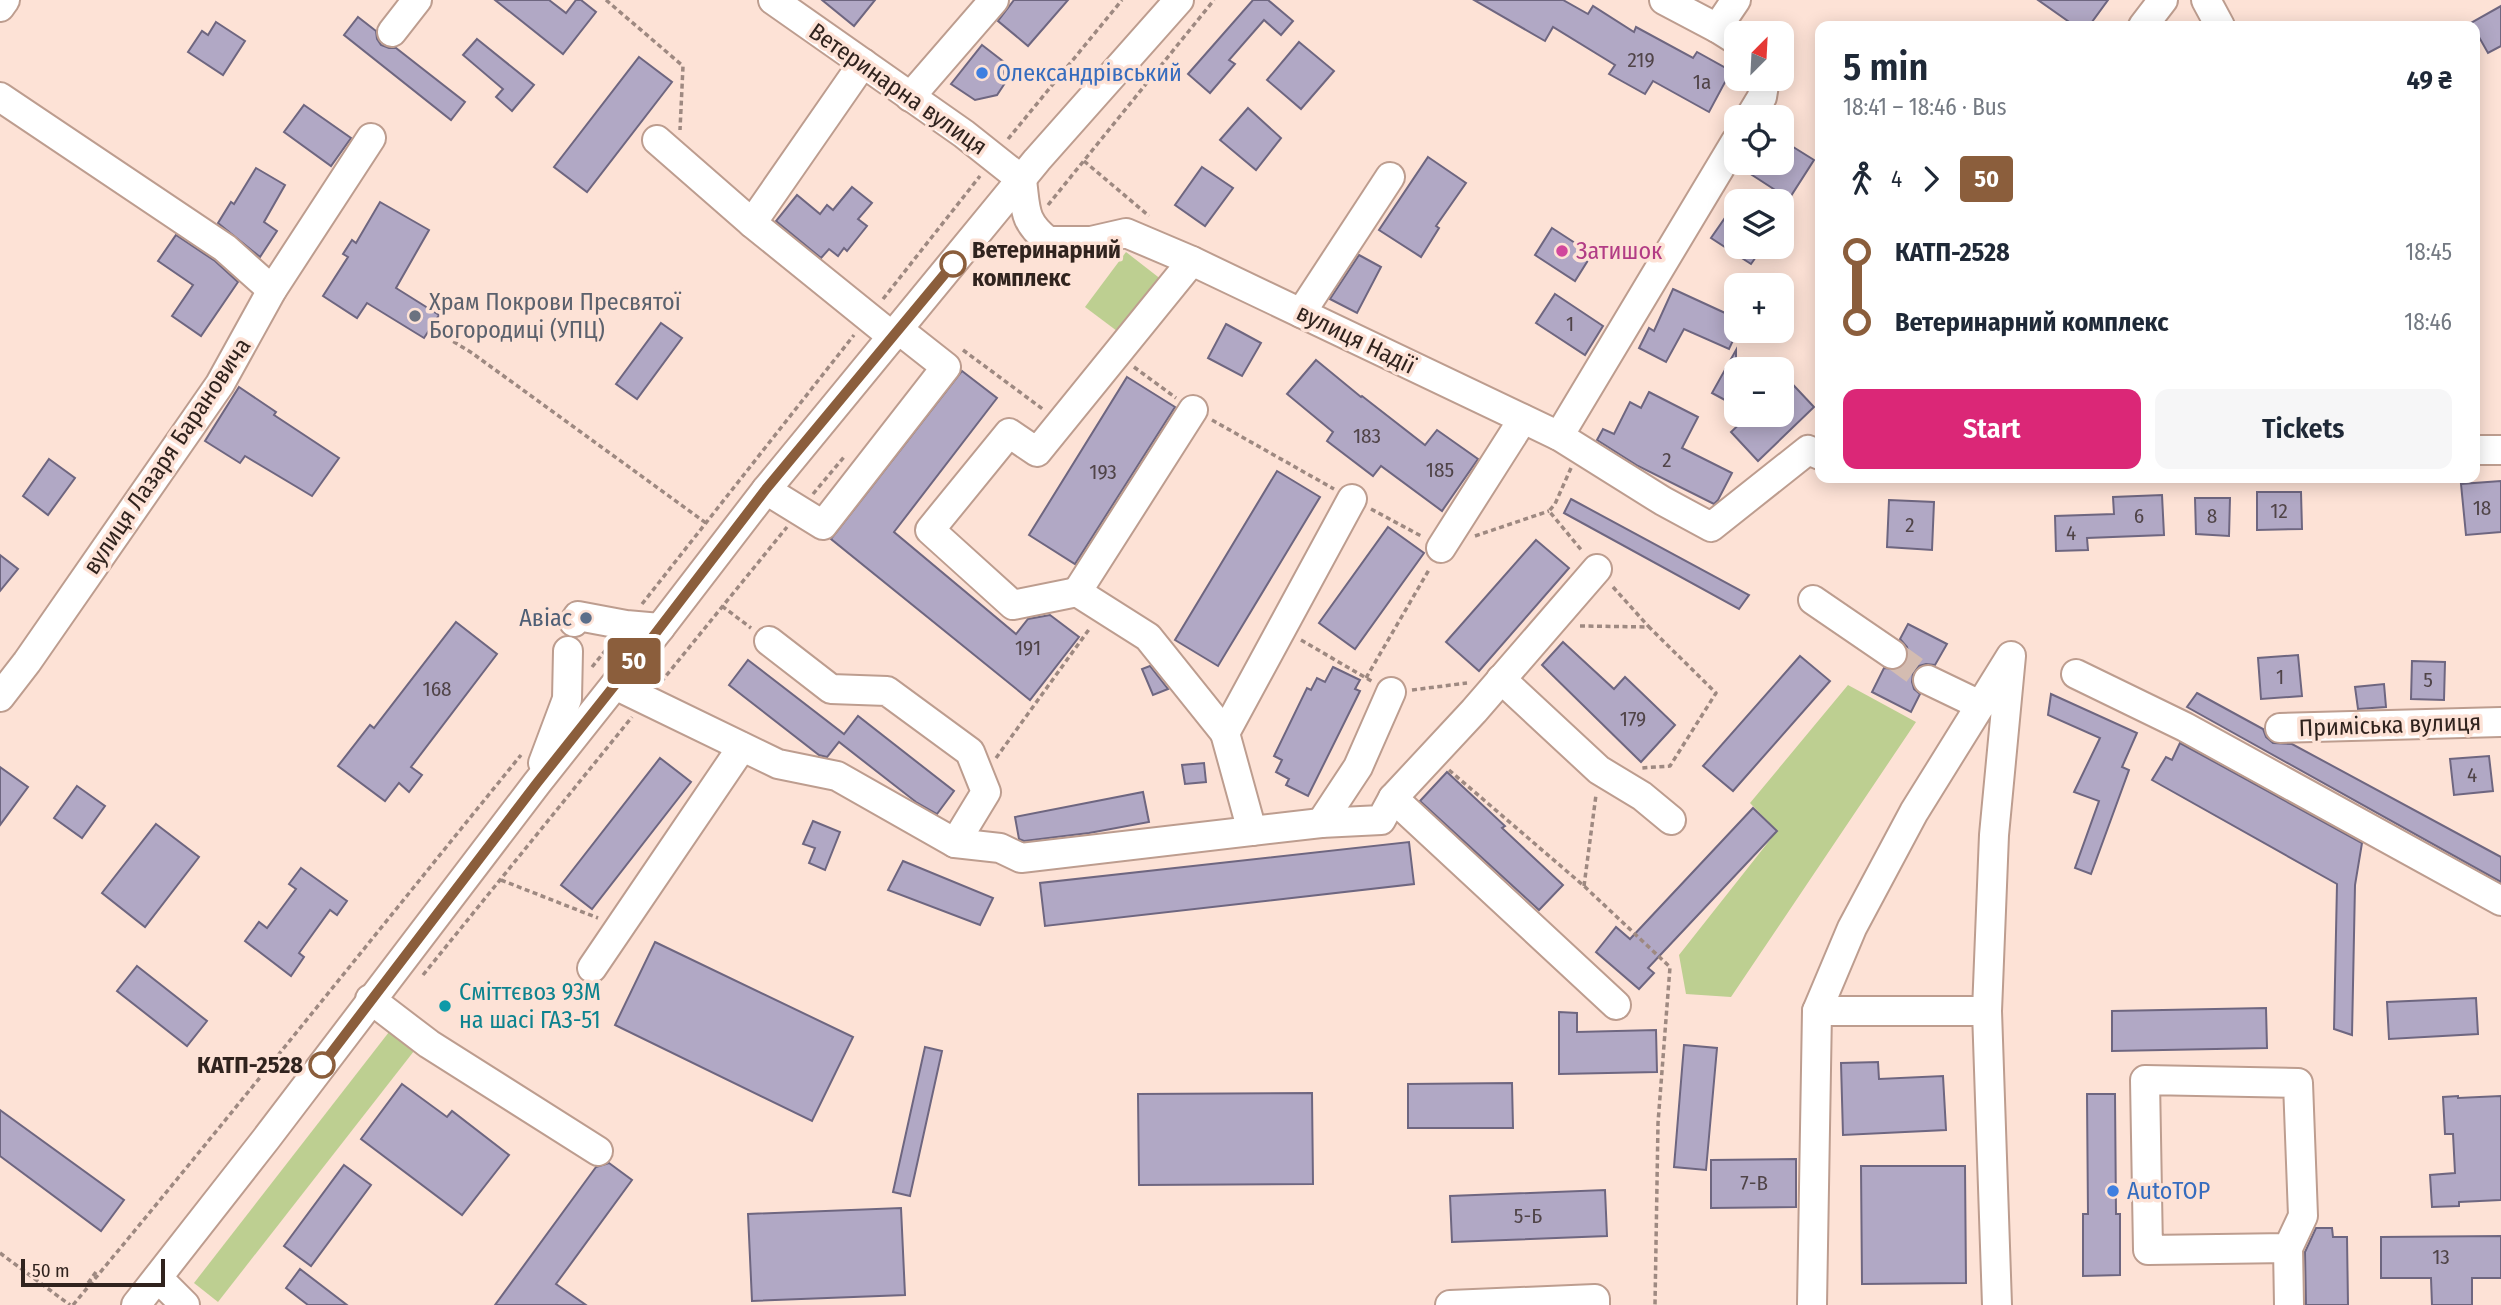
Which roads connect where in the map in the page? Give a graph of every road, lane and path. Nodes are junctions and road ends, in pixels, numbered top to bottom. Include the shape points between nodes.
1 (5, 0) edge
2 (417, 0) edge
3 (606, 0) edge
4 (773, 0) edge
5 (995, 0) edge
6 (1122, 0) edge
7 (1179, 0) edge
8 (1214, 0) edge
9 (1664, 0) edge
10 (1735, 0) edge
11 (2164, 0) edge
12 (2206, 0) edge
13 (0, 7) edge
14 (1729, 21) edge
15 (2147, 21) edge
16 (2217, 21) edge
17 (392, 32) dead end
18 (1724, 33) edge
19 (863, 63) junction
20 (0, 97) edge
21 (910, 97) junction
22 (371, 138) dead end
23 (657, 140) dead end
24 (994, 157) junction
25 (679, 159) junction
26 (1084, 161) junction
27 (1724, 163) edge
28 (1390, 177) dead end
29 (1022, 180) junction
30 (752, 223) junction
31 (1156, 224) dead end
32 (1032, 226) junction
33 (1192, 261) junction
34 (272, 290) junction
35 (1301, 313) junction
36 (868, 317) junction
37 (896, 333) junction
38 (446, 337) dead end
39 (954, 342) dead end
40 (1117, 354) junction
41 (1193, 410) junction
42 (1523, 419) junction
43 (1060, 422) junction
44 (1570, 442) junction
45 (1815, 447) edge
46 (2480, 450) edge
47 (2501, 450) edge
48 (766, 489) junction
49 (1352, 499) joint
50 (706, 523) junction
51 (1441, 548) joint
52 (1597, 569) junction
53 (1077, 592) junction
54 (1813, 600) dead end
55 (722, 606) dead end
56 (1103, 609) junction
57 (574, 622) dead end
58 (625, 625) junction
59 (1546, 626) junction
60 (1649, 627) junction
61 (660, 628) junction
62 (769, 641) joint
63 (568, 651) dead end
64 (1892, 654) tunnel mouth
65 (592, 667) dead end
66 (2076, 674) dead end
67 (1366, 678) dead end
68 (1501, 679) junction
69 (1928, 680) tunnel mouth
70 (615, 685) junction
71 (1391, 692) dead end
72 (0, 697) edge
73 (1980, 705) junction
74 (2501, 722) edge
75 (2280, 729) dead end
76 (1225, 733) junction
77 (528, 747) dead end
78 (743, 747) junction
79 (1433, 755) junction
80 (1634, 768) dead end
81 (1599, 770) junction
82 (981, 779) junction
83 (537, 783) junction
84 (1393, 798) junction
85 (1671, 820) dead end
86 (1321, 823) junction
87 (1252, 831) junction
88 (955, 843) junction
89 (500, 879) dead end
90 (1584, 886) junction
91 (2501, 901) edge
92 (620, 927) junction
93 (592, 968) dead end
94 (370, 999) junction
95 (1616, 1005) dead end
96 (1817, 1011) junction
97 (1987, 1011) junction
98 (597, 1151) dead end
99 (2288, 1248) junction
100 (0, 1253) edge
101 (144, 1297) edge
102 (72, 1305) edge
103 (184, 1305) edge
104 (1450, 1305) edge
105 (1595, 1305) edge
106 (1655, 1305) edge
107 (1812, 1305) edge
108 (1997, 1305) edge
109 (2289, 1305) edge

1 - 13 street
2 - 17 street
3 - 25 path via 683,66
4 - 19 street, Ветеринарна вулиця
5 - 21 street
6 - 24 path
7 - 29 street
8 - 26 path
9 - 18 street
10 - 14 street
11 - 15 street
12 - 16 street
19 - 21 street, Ветеринарна вулиця
19 - 30 street
20 - 34 street via 225,248
21 - 24 street, Ветеринарна вулиця
22 - 34 street, вулиця Лазаря Барановича
23 - 25 street
24 - 29 street, Ветеринарна вулиця
24 - 36 path
25 - 30 street
26 - 31 path
26 - 32 path
27 - 44 street
28 - 35 street
29 - 32 street
29 - 37 street
30 - 36 street
32 - 33 street, вулиця Надії via 1048,242 1091,241 1126,233
33 - 35 street, вулиця Надії
33 - 40 street
34 - 72 street, вулиця Лазаря Барановича via 220,384
35 - 42 street, вулиця Надії
36 - 37 street
36 - 50 path
37 - 48 street
37 - 48 street via 946,367 823,525
38 - 50 path
39 - 43 path
40 - 41 path
40 - 43 street
41 - 49 path
41 - 53 street
42 - 44 street, вулиця Надії
42 - 51 street
43 - 53 street via 1037,452 1009,433 930,530 1013,605
44 - 45 street, вулиця Надії via 1711,527
44 - 52 path via 1555,504 1549,511
46 - 47 street
48 - 61 street
49 - 76 street
50 - 58 path
51 - 67 path
52 - 59 street
52 - 60 path
53 - 56 street
54 - 64 street
55 - 62 path
56 - 76 street via 1148,637
56 - 82 path
57 - 58 street via 578,616
58 - 61 street
58 - 65 path
59 - 60 path
59 - 68 street
60 - 80 path via 1716,693 1670,766
61 - 70 street
62 - 82 street via 831,689 887,691 970,752
63 - 83 street via 567,699
66 - 91 street via 2185,727
68 - 79 street
68 - 81 street
69 - 73 street
70 - 78 street
70 - 83 street
71 - 86 street via 1358,767
73 - 96 street via 1852,928
73 - 97 street via 2011,656 1994,835
74 - 75 street, Приміська вулиця
76 - 87 street
77 - 102 path
78 - 88 street via 778,764 837,776
78 - 92 street
79 - 84 street
79 - 90 path
81 - 85 street via 1643,796
81 - 90 path
82 - 88 street via 986,792
83 - 94 street
84 - 86 street via 1381,820
84 - 95 street
86 - 87 street
87 - 88 street via 1021,858 1000,848
89 - 92 path
90 - 106 path via 1670,967 1658,1123
92 - 93 street
94 - 98 street via 429,1044
94 - 101 street
96 - 97 street
96 - 107 street
97 - 108 street
99 - 99 street via 2148,1250 2145,1080 2298,1083 2303,1216
99 - 109 street
100 - 102 path
101 - 103 street
104 - 105 street via 1595,1299

